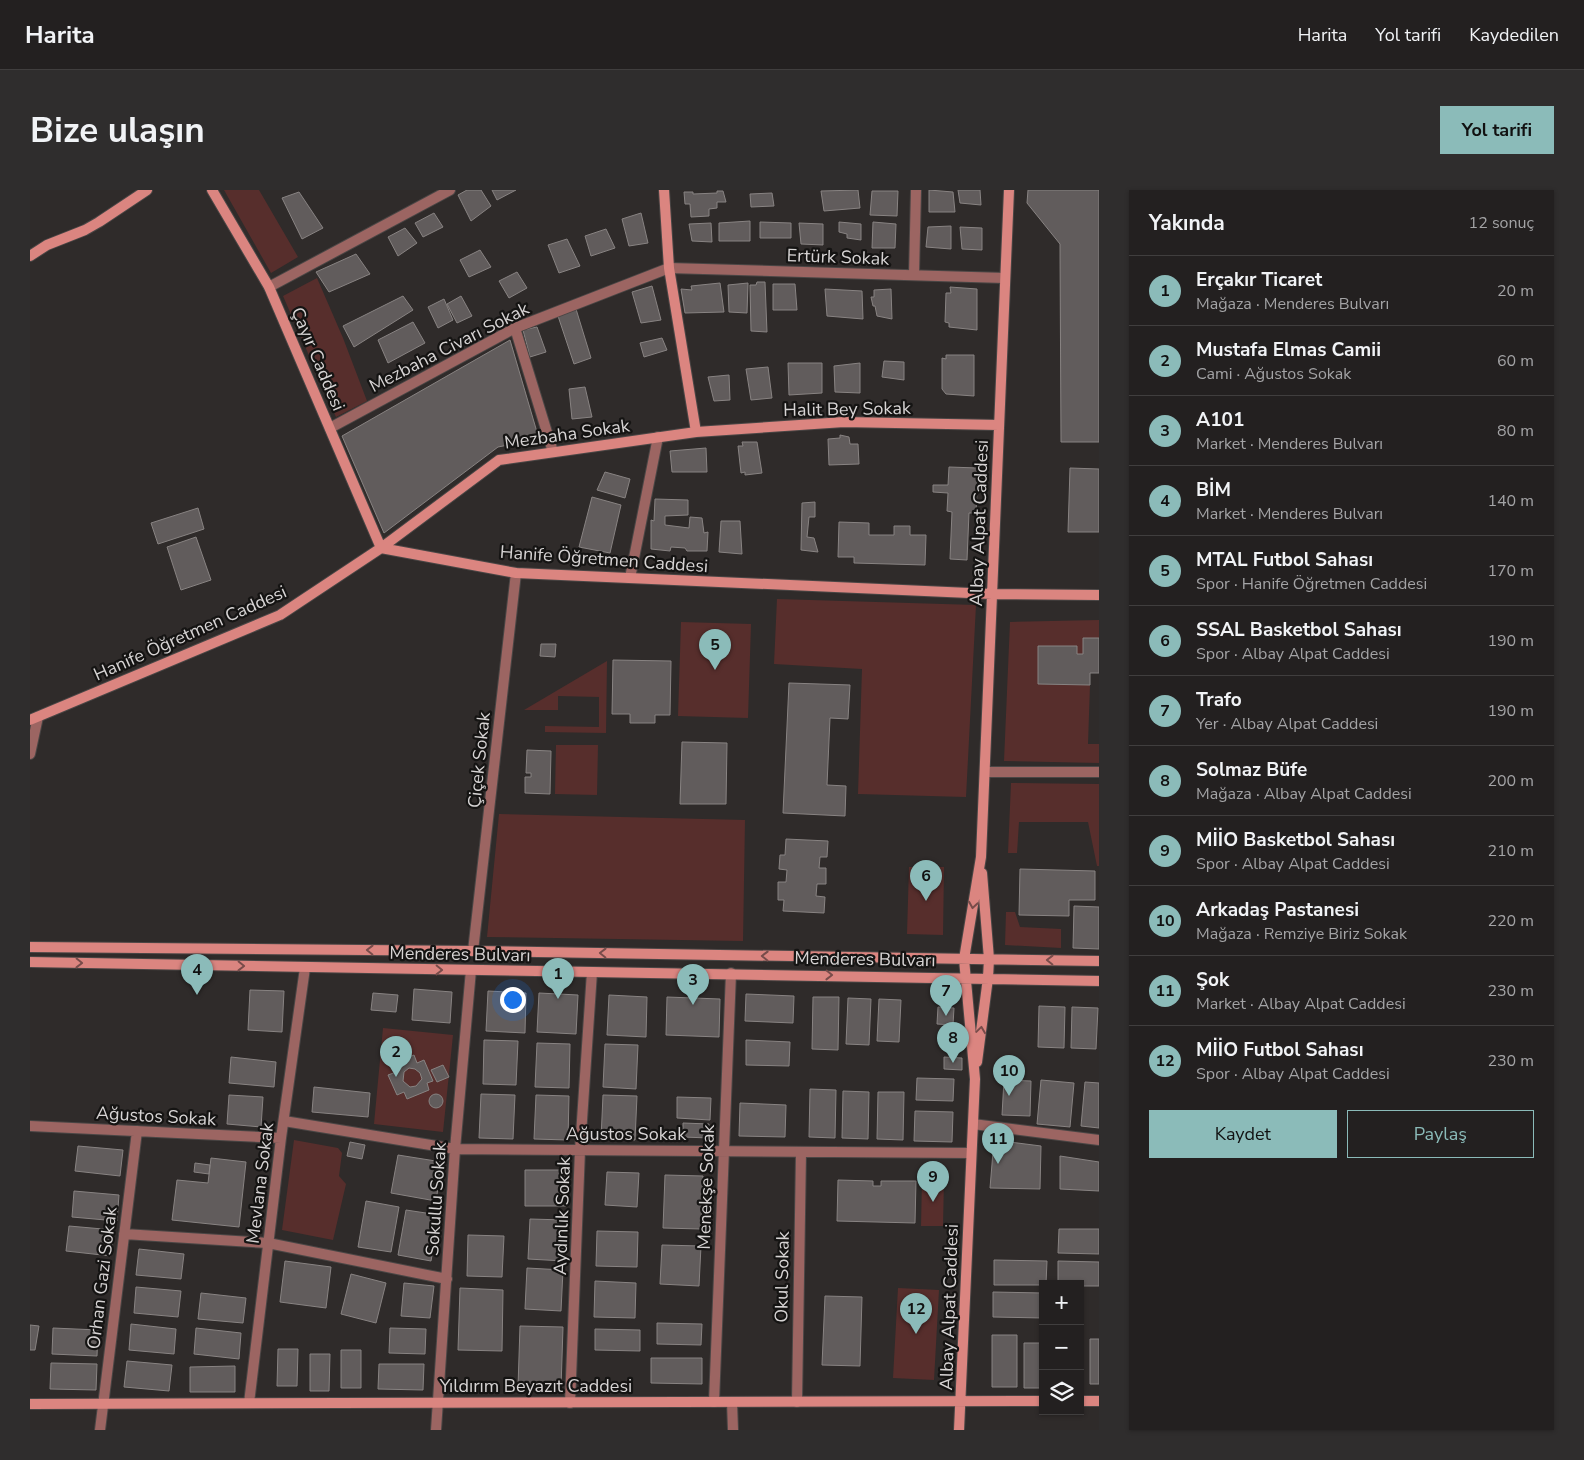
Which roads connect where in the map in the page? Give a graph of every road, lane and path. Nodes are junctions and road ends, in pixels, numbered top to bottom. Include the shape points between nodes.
1 (147, 190) edge
2 (212, 190) edge
3 (450, 190) edge
4 (664, 190) edge
5 (916, 190) edge
6 (1009, 190) edge
7 (30, 256) edge
8 (669, 268) junction
9 (914, 275) junction
10 (1006, 278) junction
11 (269, 287) junction
12 (515, 328) junction
13 (998, 425) junction
14 (330, 428) junction
15 (696, 432) junction
16 (658, 437) junction
17 (554, 452) junction
18 (381, 548) junction
19 (516, 572) junction
20 (630, 578) junction
21 (992, 594) junction
22 (1099, 595) edge
23 (34, 719) edge
24 (30, 754) edge
25 (985, 772) junction
26 (1099, 772) edge
27 (981, 857) junction
28 (30, 947) edge
29 (473, 952) junction
30 (964, 959) junction
31 (989, 959) junction
32 (1099, 961) edge
33 (30, 962) edge
34 (305, 968) junction
35 (471, 970) junction
36 (592, 972) junction
37 (731, 973) junction
38 (965, 978) junction
39 (988, 978) junction
40 (1099, 981) edge
41 (975, 1079) junction
42 (284, 1121) junction
43 (973, 1124) junction
44 (30, 1126) edge
45 (137, 1131) junction
46 (281, 1138) junction
47 (1099, 1140) edge
48 (455, 1149) junction
49 (580, 1150) junction
50 (723, 1151) junction
51 (801, 1152) junction
52 (971, 1153) junction
53 (124, 1234) junction
54 (268, 1242) junction
55 (446, 1279) junction
56 (1039, 1401) edge
57 (1084, 1401) edge
58 (1099, 1401) edge
59 (570, 1402) junction
60 (714, 1402) junction
61 (732, 1402) junction
62 (797, 1402) junction
63 (961, 1402) junction
64 (102, 1403) junction
65 (249, 1403) junction
66 (438, 1403) junction
67 (30, 1404) edge
68 (100, 1430) edge
69 (436, 1430) edge
70 (733, 1430) edge
71 (959, 1430) edge

1 - 7 street via 85,230 46,245
2 - 11 street, Çayır Caddesi
3 - 11 street
4 - 8 street
5 - 9 street
6 - 10 street, Albay Alpat Caddesi
8 - 9 street, Ertürk Sokak
8 - 12 street, Mezbaha Civarı Sokak
8 - 15 street
9 - 10 street, Ertürk Sokak
10 - 13 street, Albay Alpat Caddesi
11 - 14 street, Çayır Caddesi
12 - 14 street, Mezbaha Civarı Sokak
12 - 17 street
13 - 15 street, Halit Bey Sokak via 844,422
13 - 21 street, Albay Alpat Caddesi
14 - 18 street, Çayır Caddesi
15 - 16 street, Mezbaha Sokak
16 - 17 street, Mezbaha Sokak
16 - 20 street
17 - 18 street, Mezbaha Sokak via 498,460
18 - 19 street, Hanife Öğretmen Caddesi
18 - 23 street, Hanife Öğretmen Caddesi via 280,615
19 - 20 street, Hanife Öğretmen Caddesi
19 - 29 street, Çiçek Sokak
20 - 21 street, Hanife Öğretmen Caddesi
21 - 22 street, Hanife Öğretmen Caddesi
21 - 25 street, Albay Alpat Caddesi
23 - 24 street
25 - 26 street
25 - 27 street, Albay Alpat Caddesi
27 -> 30 street, Albay Alpat Caddesi
27 - 31 street, Albay Alpat Caddesi
29 -> 28 street, Menderes Bulvarı
30 -> 29 street, Menderes Bulvarı
30 - 31 street, Menderes Bulvarı
30 - 38 street, Albay Alpat Caddesi
32 -> 31 street, Menderes Bulvarı
31 - 39 street, Albay Alpat Caddesi
33 -> 34 street, Menderes Bulvarı
34 -> 35 street, Menderes Bulvarı
34 - 42 street, Mevlana Sokak
35 - 36 street, Menderes Bulvarı
35 - 48 street, Sokullu Sokak
36 - 37 street, Menderes Bulvarı
36 - 49 street, Aydınlık Sokak
37 -> 38 street, Menderes Bulvarı
37 - 50 street, Menekşe Sokak
38 - 39 street, Menderes Bulvarı
38 - 41 street, Albay Alpat Caddesi
39 - 40 street, Menderes Bulvarı
41 -> 39 street, Albay Alpat Caddesi
41 - 43 street, Albay Alpat Caddesi
42 - 46 street, Mevlana Sokak
42 - 48 street, Ağustos Sokak
43 - 47 street
43 - 52 street, Albay Alpat Caddesi
44 - 45 street, Ağustos Sokak
45 - 46 street, Ağustos Sokak
45 - 53 street, Orhan Gazi Sokak
46 - 54 street, Mevlana Sokak
48 - 49 street, Ağustos Sokak
48 - 55 street, Sokullu Sokak
49 - 50 street, Ağustos Sokak
49 - 59 street, Aydınlık Sokak
50 - 51 street, Ağustos Sokak
50 - 60 street, Menekşe Sokak
51 - 52 street, Ağustos Sokak
51 - 62 street, Okul Sokak
52 - 63 street, Albay Alpat Caddesi
53 - 54 street
53 - 64 street, Orhan Gazi Sokak
54 - 55 street
54 - 65 street, Mevlana Sokak
55 - 66 street, Sokullu Sokak
56 - 63 street, Yıldırım Beyazıt Caddesi
57 - 58 street
59 - 60 street, Yıldırım Beyazıt Caddesi
59 - 66 street, Yıldırım Beyazıt Caddesi
60 - 61 street, Yıldırım Beyazıt Caddesi
61 - 62 street, Yıldırım Beyazıt Caddesi
61 - 70 street
62 - 63 street, Yıldırım Beyazıt Caddesi
63 - 71 street, Albay Alpat Caddesi
64 - 65 street, Yıldırım Beyazıt Caddesi
64 - 67 street, Yıldırım Beyazıt Caddesi
64 - 68 street, Orhan Gazi Sokak
65 - 66 street, Yıldırım Beyazıt Caddesi
66 - 69 street, Sokullu Sokak

